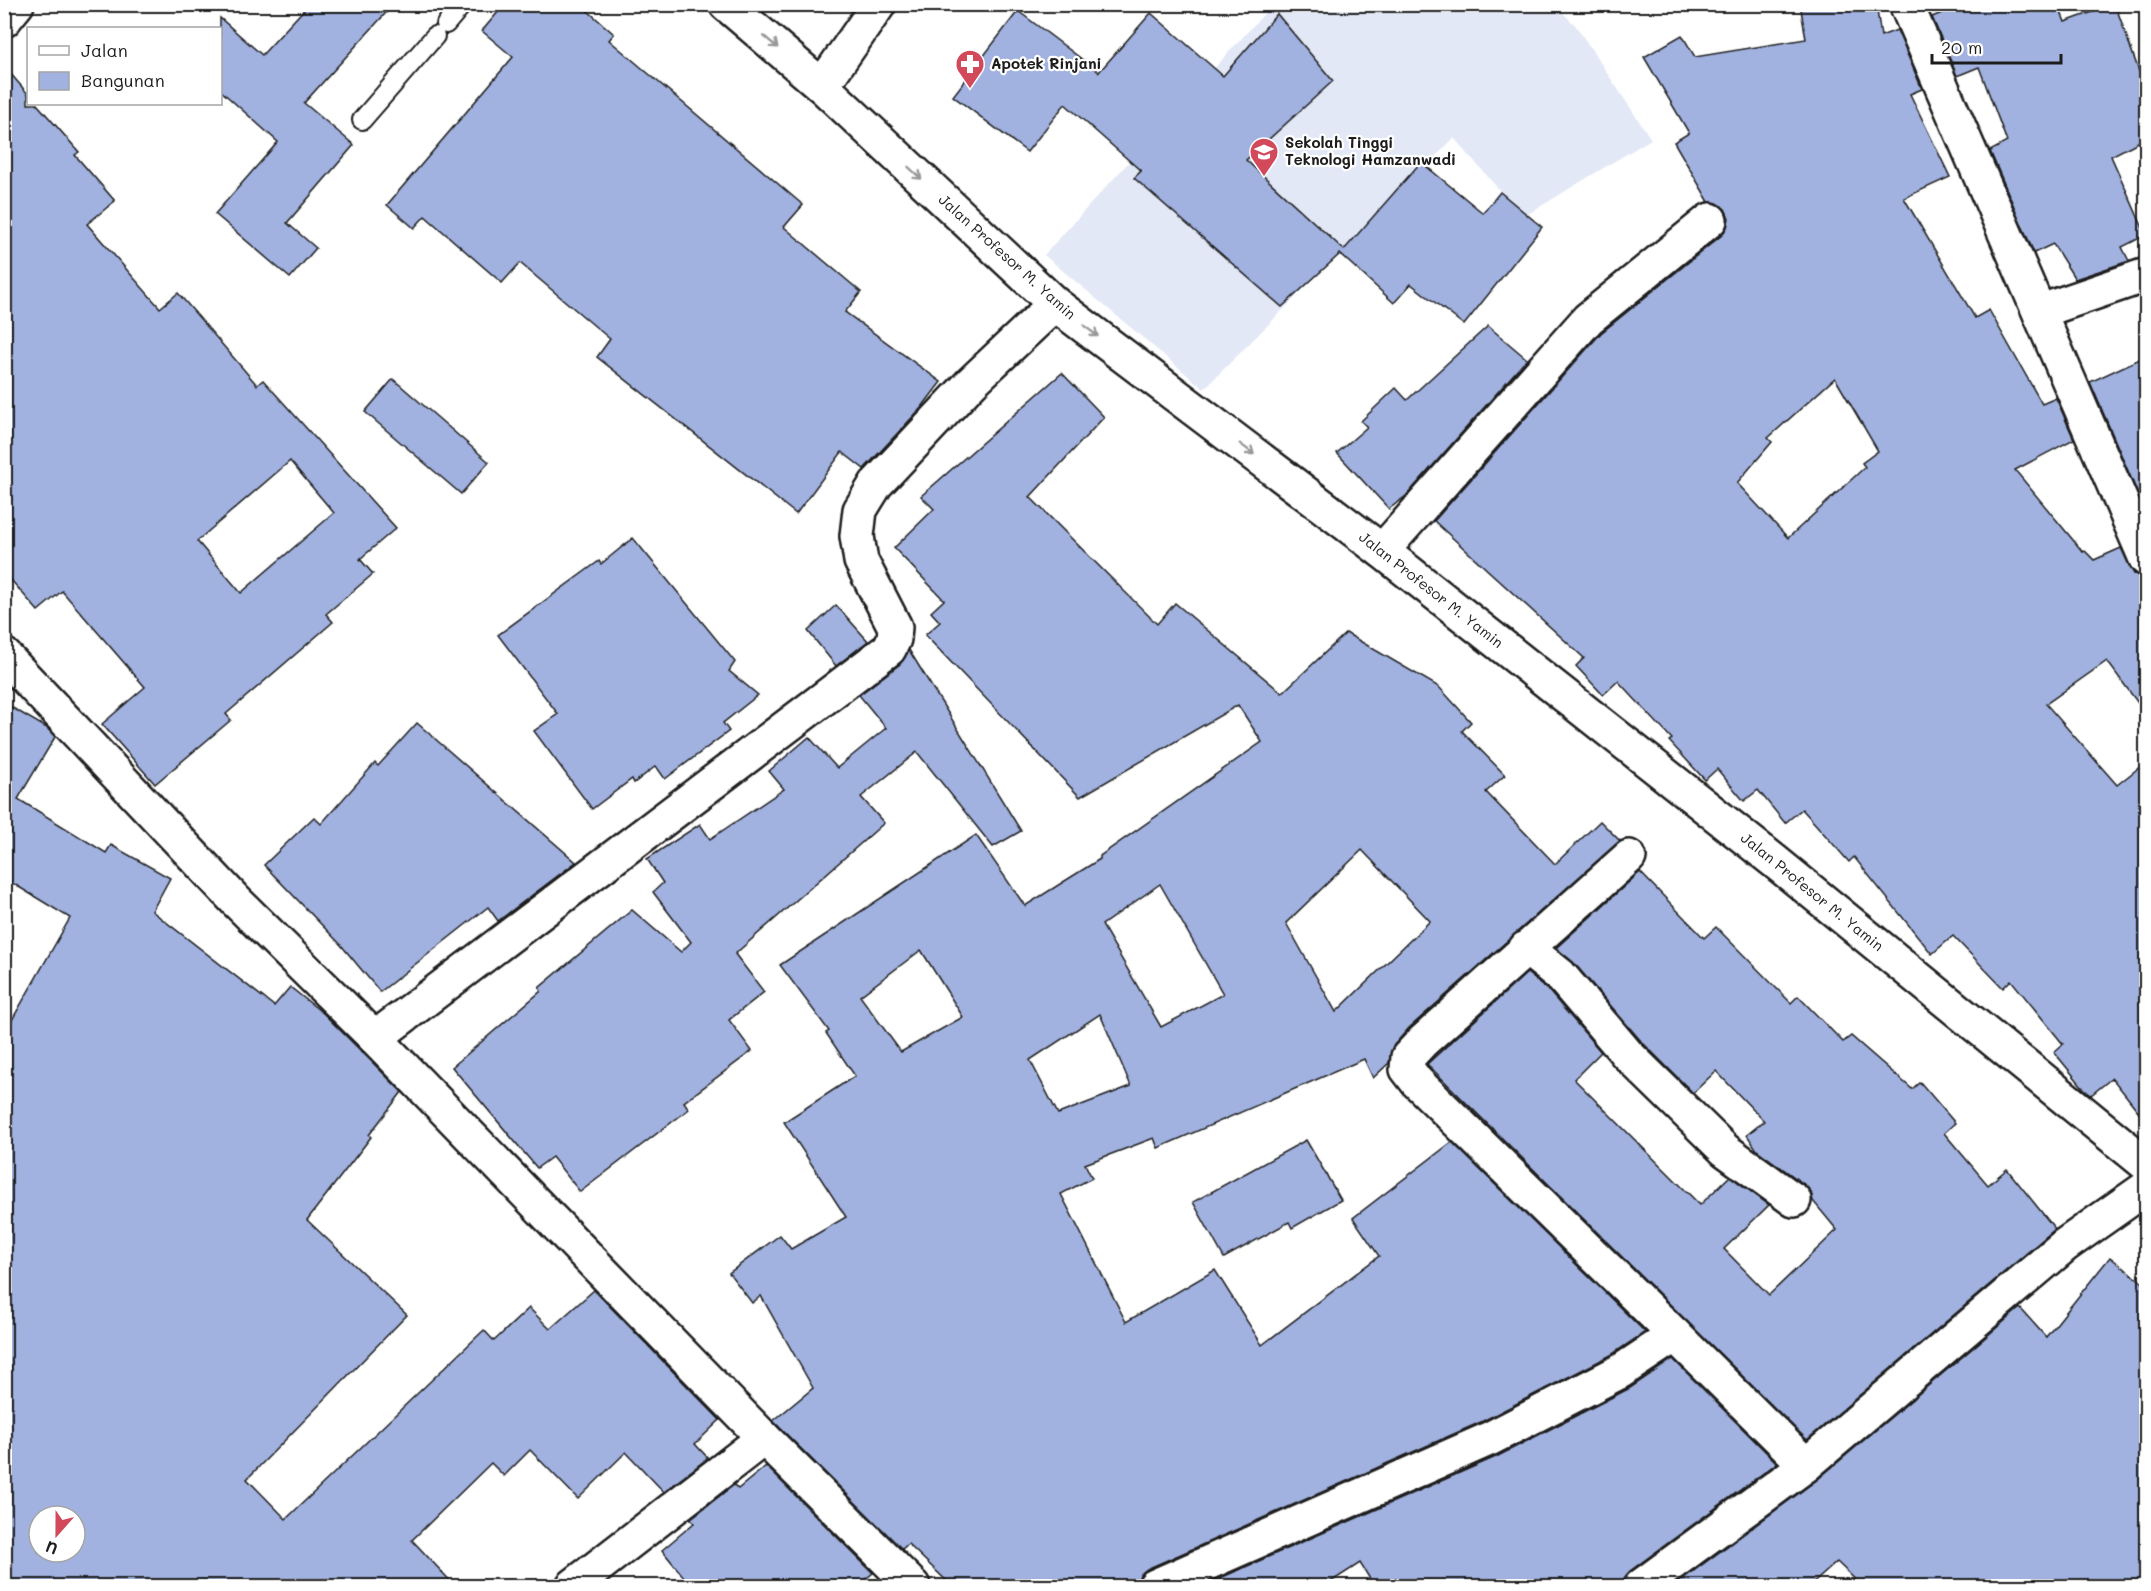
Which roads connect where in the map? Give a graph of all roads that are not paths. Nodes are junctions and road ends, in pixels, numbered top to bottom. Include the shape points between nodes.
1 (17, 4) edge
2 (463, 4) edge
3 (726, 4) edge
4 (879, 4) edge
5 (1906, 4) edge
6 (4, 20) edge
7 (822, 86) junction
8 (362, 120) dead end
9 (1710, 220) dead end
10 (2146, 274) edge
11 (1055, 304) junction
12 (2040, 311) junction
13 (1382, 551) junction
14 (2146, 559) edge
15 (4, 655) edge
16 (1629, 857) dead end
17 (1526, 948) junction
18 (375, 1038) junction
19 (2146, 1164) edge
20 (2146, 1188) edge
21 (1794, 1200) dead end
22 (1675, 1335) junction
23 (764, 1438) junction
24 (1806, 1465) junction
25 (573, 1587) edge
26 (913, 1587) edge
27 (1155, 1587) edge
28 (1641, 1587) edge

1 - 6 street
2 - 8 lane
3 -> 7 street, Jalan Profesor M. Yamin
4 - 7 street
5 - 12 street
7 -> 11 street, Jalan Profesor M. Yamin
9 - 13 street via 1588,319
10 - 12 street
11 -> 13 street, Jalan Profesor M. Yamin
11 - 18 street via 972,382 876,484 860,510 857,536 861,561 895,627 889,649
12 - 14 street
13 - 19 street, Jalan Profesor M. Yamin via 1773,860
15 - 18 street via 236,901
16 - 17 street
17 - 21 street via 1560,975 1627,1054 1725,1150
17 - 22 street via 1422,1042 1408,1057 1407,1069
18 - 23 street
20 - 24 street via 2065,1245
22 - 24 street
22 - 27 street via 1621,1371 1489,1439
23 - 25 street
23 - 26 street
24 - 28 street

